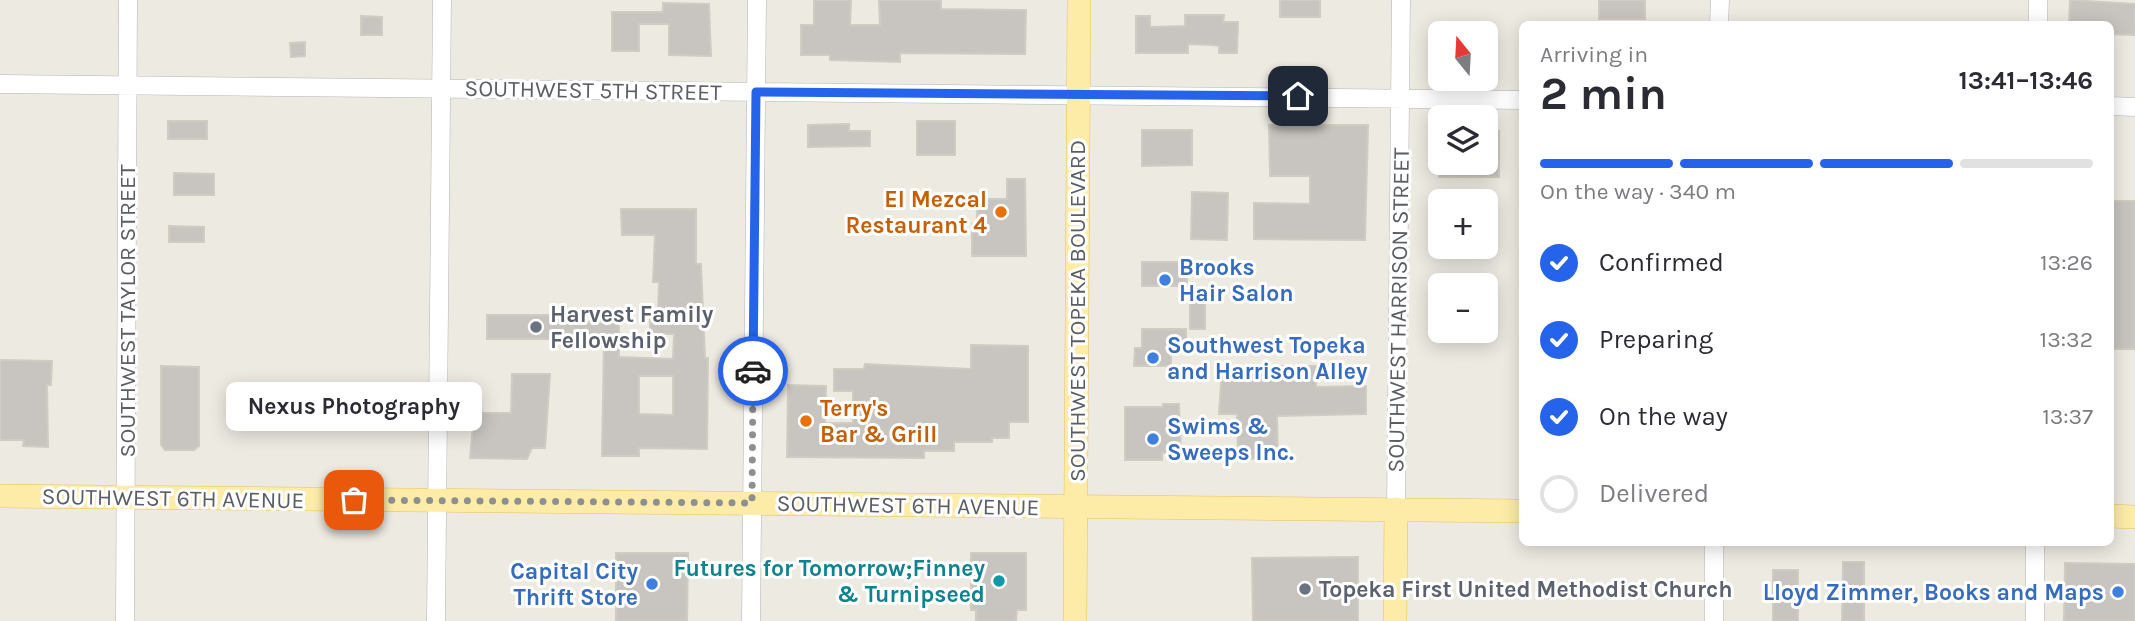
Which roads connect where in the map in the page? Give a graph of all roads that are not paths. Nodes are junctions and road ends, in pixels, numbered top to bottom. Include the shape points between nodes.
1 (128, 0) edge
2 (442, 0) edge
3 (757, 0) edge
4 (1079, 0) edge
5 (1401, 0) edge
6 (1720, 0) edge
7 (2038, 0) edge
8 (1719, 21) edge
9 (2038, 21) edge
10 (0, 84) edge
11 (127, 85) junction
12 (441, 88) junction
13 (756, 92) junction
14 (1078, 95) junction
15 (1400, 99) junction
16 (1519, 100) edge
17 (2114, 106) edge
18 (2135, 107) edge
19 (0, 496) edge
20 (126, 498) junction
21 (438, 500) junction
22 (752, 503) junction
23 (1076, 506) junction
24 (1396, 509) junction
25 (1519, 510) edge
26 (2114, 516) edge
27 (2135, 517) edge
28 (1714, 546) edge
29 (2035, 546) edge
30 (125, 621) edge
31 (436, 621) edge
32 (751, 621) edge
33 (1075, 621) edge
34 (1395, 621) edge
35 (1714, 621) edge
36 (2035, 621) edge

1 - 11 street, SOUTHWEST TAYLOR STREET
2 - 12 street
3 - 13 street
4 - 14 main road, SOUTHWEST TOPEKA BOULEVARD
5 - 15 street, SOUTHWEST HARRISON STREET
6 - 8 street
7 - 9 street
10 - 11 street, SOUTHWEST 5TH STREET
11 - 12 street, SOUTHWEST 5TH STREET
11 - 20 street, SOUTHWEST TAYLOR STREET
12 - 13 street, SOUTHWEST 5TH STREET
12 - 21 street
13 - 14 street, SOUTHWEST 5TH STREET
13 - 22 street
14 - 15 street, SOUTHWEST 5TH STREET
14 - 23 main road, SOUTHWEST TOPEKA BOULEVARD
15 - 16 street, SOUTHWEST 5TH STREET
15 - 24 street, SOUTHWEST HARRISON STREET
17 - 18 street
19 - 20 main road, SOUTHWEST 6TH AVENUE
20 - 21 main road, SOUTHWEST 6TH AVENUE
20 - 30 street, SOUTHWEST TAYLOR STREET
21 - 22 main road, SOUTHWEST 6TH AVENUE
21 - 31 street
22 - 23 main road, SOUTHWEST 6TH AVENUE
22 - 32 street
23 - 24 main road, SOUTHWEST 6TH AVENUE
23 - 33 main road, SOUTHWEST TOPEKA BOULEVARD
24 - 25 main road, SOUTHWEST 6TH AVENUE
24 - 34 main road, SOUTHWEST HARRISON STREET
26 - 27 main road
28 - 35 street
29 - 36 street

